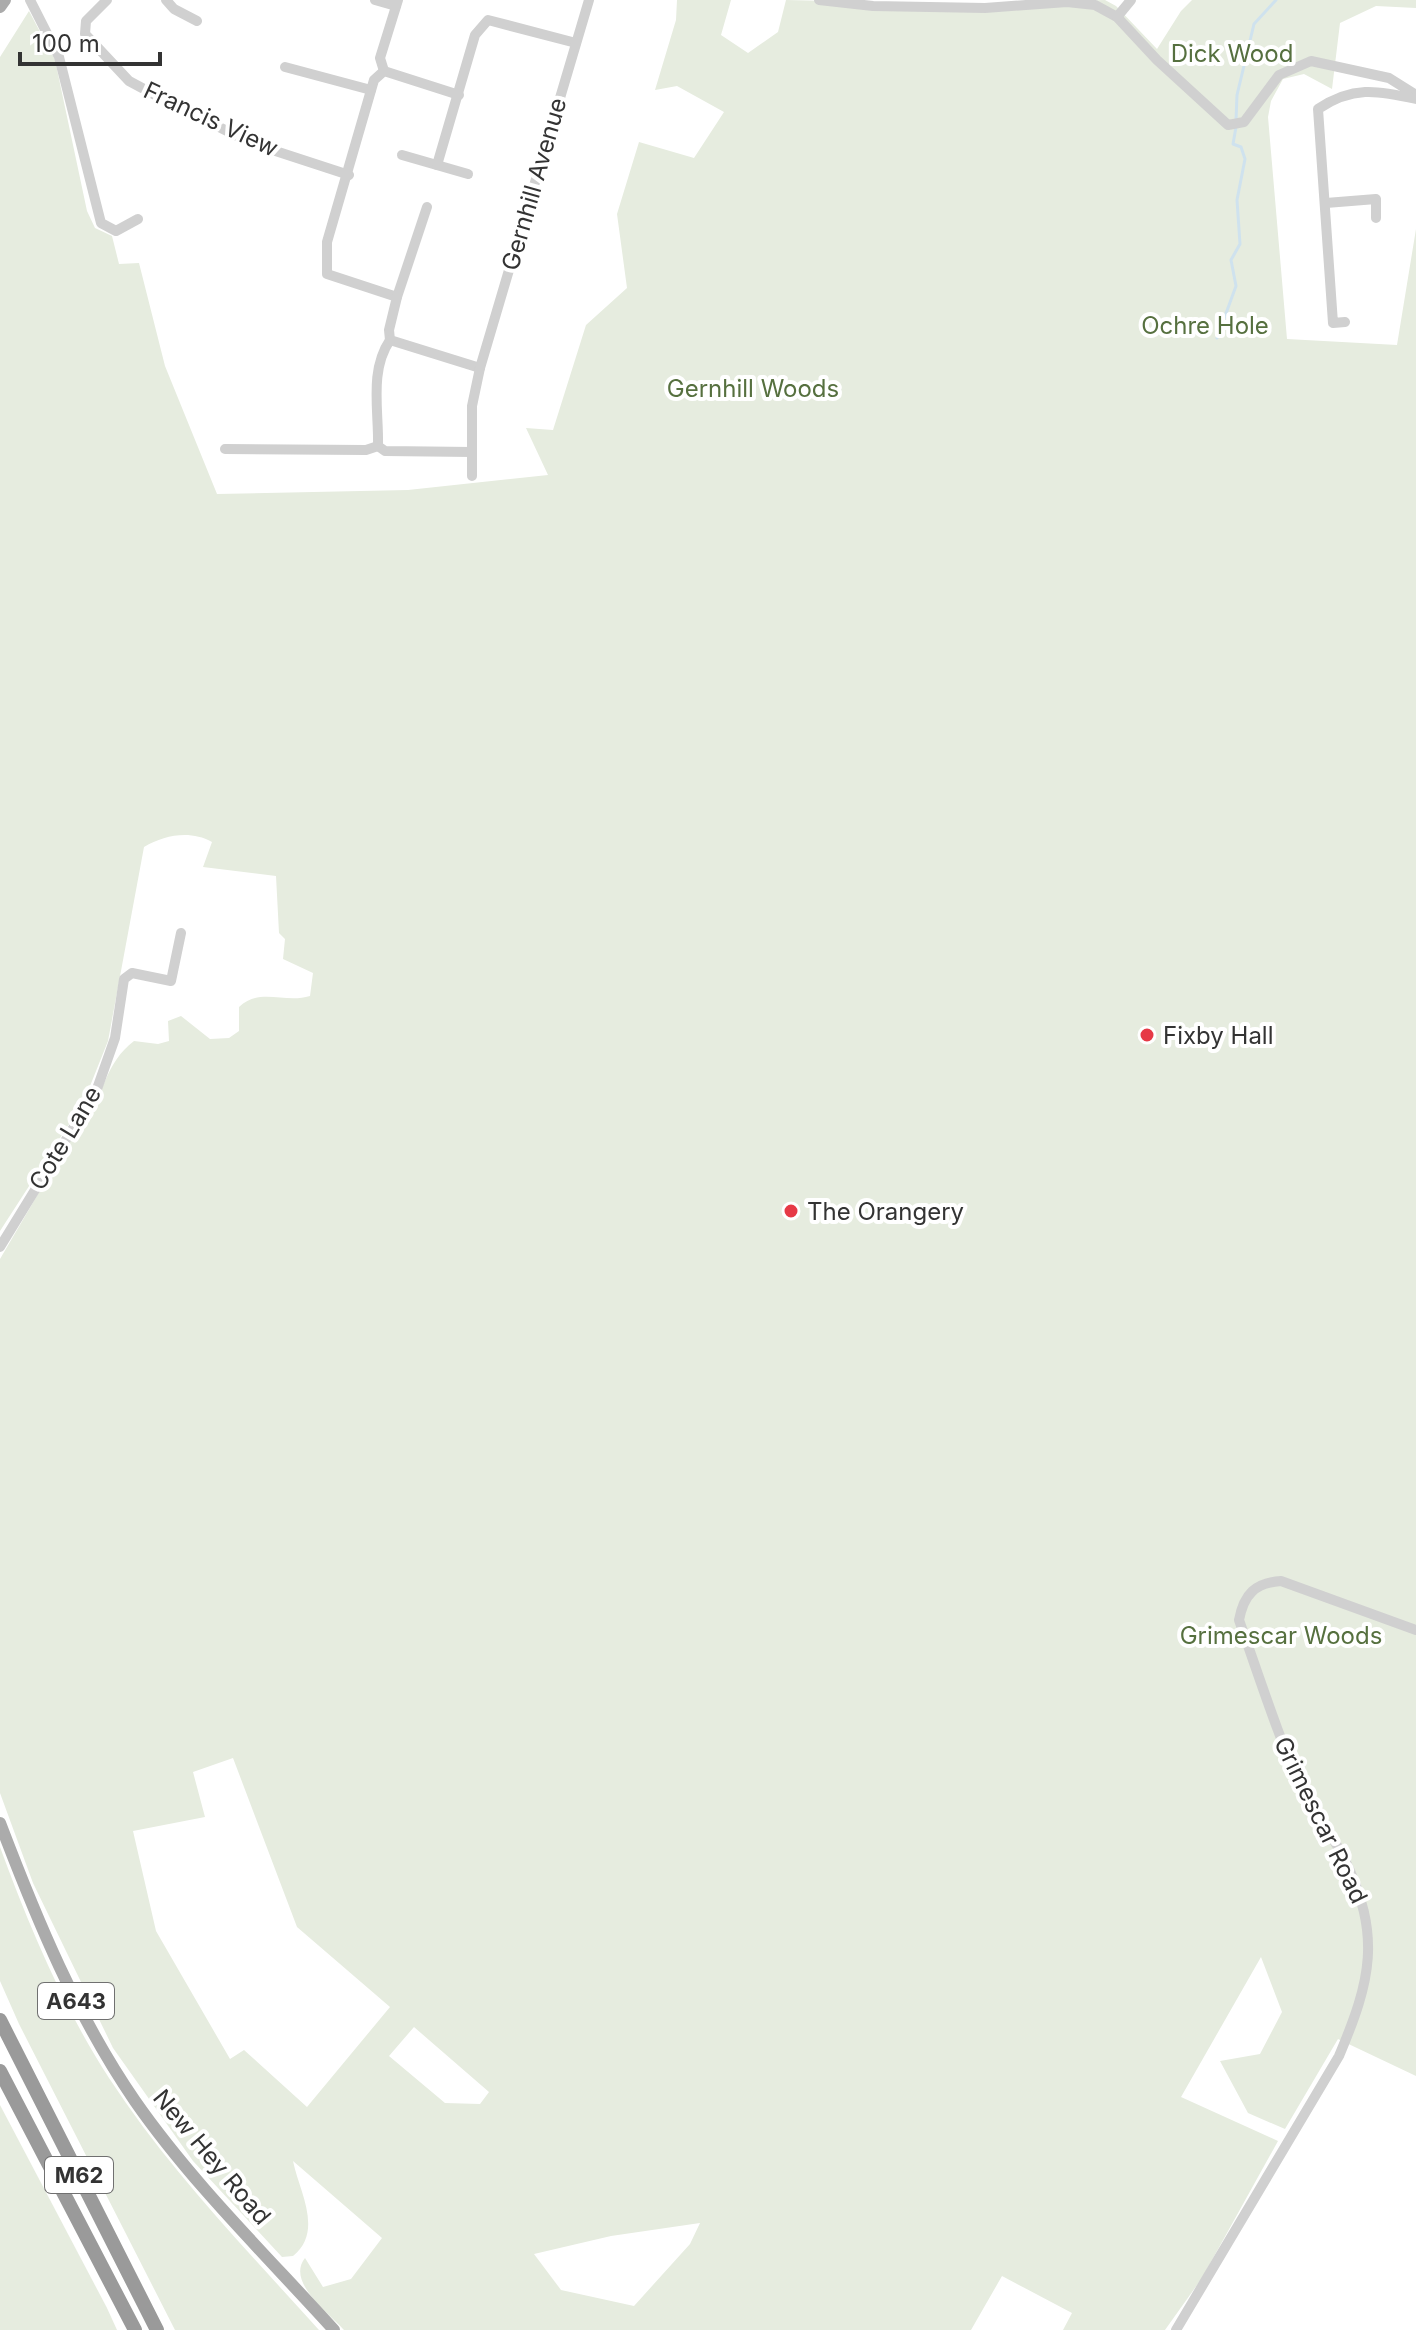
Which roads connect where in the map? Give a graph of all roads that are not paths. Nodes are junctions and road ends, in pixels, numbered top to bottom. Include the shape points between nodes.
1 (5, 0) edge
2 (30, 0) edge
3 (107, 0) edge
4 (166, 0) edge
5 (375, 0) edge
6 (589, 0) edge
7 (819, 0) edge
8 (1131, 0) edge
9 (397, 3) edge
10 (0, 7) edge
11 (1117, 17) junction
12 (197, 21) dead end
13 (576, 43) junction
14 (285, 67) dead end
15 (384, 71) junction
16 (371, 90) junction
17 (459, 95) junction
18 (1416, 97) edge
19 (402, 155) dead end
20 (437, 165) junction
21 (468, 174) dead end
22 (349, 175) junction
23 (1326, 203) junction
24 (427, 207) dead end
25 (1376, 218) dead end
26 (138, 219) dead end
27 (397, 297) junction
28 (1345, 322) dead end
29 (390, 340) junction
30 (480, 368) junction
31 (378, 446) junction
32 (225, 449) dead end
33 (472, 452) junction
34 (472, 476) dead end
35 (181, 933) dead end
36 (0, 1247) edge
37 (1416, 1630) edge
38 (0, 1823) edge
39 (0, 2020) edge
40 (0, 2071) edge
41 (135, 2330) edge
42 (157, 2330) edge
43 (334, 2330) edge
44 (1176, 2330) edge

1 - 10 main road
2 - 26 street via 59,57 101,223 116,231
3 - 22 street, Francis View via 86,21 85,34 129,81 251,143
4 - 12 street
5 - 9 street
6 - 13 street, Gernhill Avenue
7 - 11 street via 985,8 1067,2 1095,5
8 - 11 street
9 - 15 street via 380,58
11 - 18 street via 1228,125 1244,122 1279,75 1311,61 1389,78
13 - 17 street via 488,20 475,35
13 - 30 street, Gernhill Avenue
14 - 16 street
15 - 16 street
15 - 17 street
16 - 22 street
17 - 20 street
18 - 23 street via 1342,93 1318,109
19 - 20 street
20 - 21 street
22 - 27 street via 327,242 327,274
23 - 25 street via 1376,195
23 - 28 street via 1333,323
24 - 27 street
27 - 29 street
29 - 30 street
29 - 31 street via 381,353 377,376
30 - 33 street, Gernhill Avenue via 472,406
31 - 32 street
31 - 33 street via 385,451
33 - 34 street, Gernhill Avenue
35 - 36 street, Cote Lane via 171,981 132,973 124,979 115,1038 97,1089
37 - 44 street, Grimescar Road via 1281,1581 1262,1583 1243,1600 1239,1620 1288,1759 1308,1803 1343,1856 1365,1909 1369,1961 1359,2009 1339,2056
38 - 43 main road, New Hey Road / A643 via 63,1976 122,2081 182,2162
39 - 42 highway, M62
40 - 41 highway, M62

